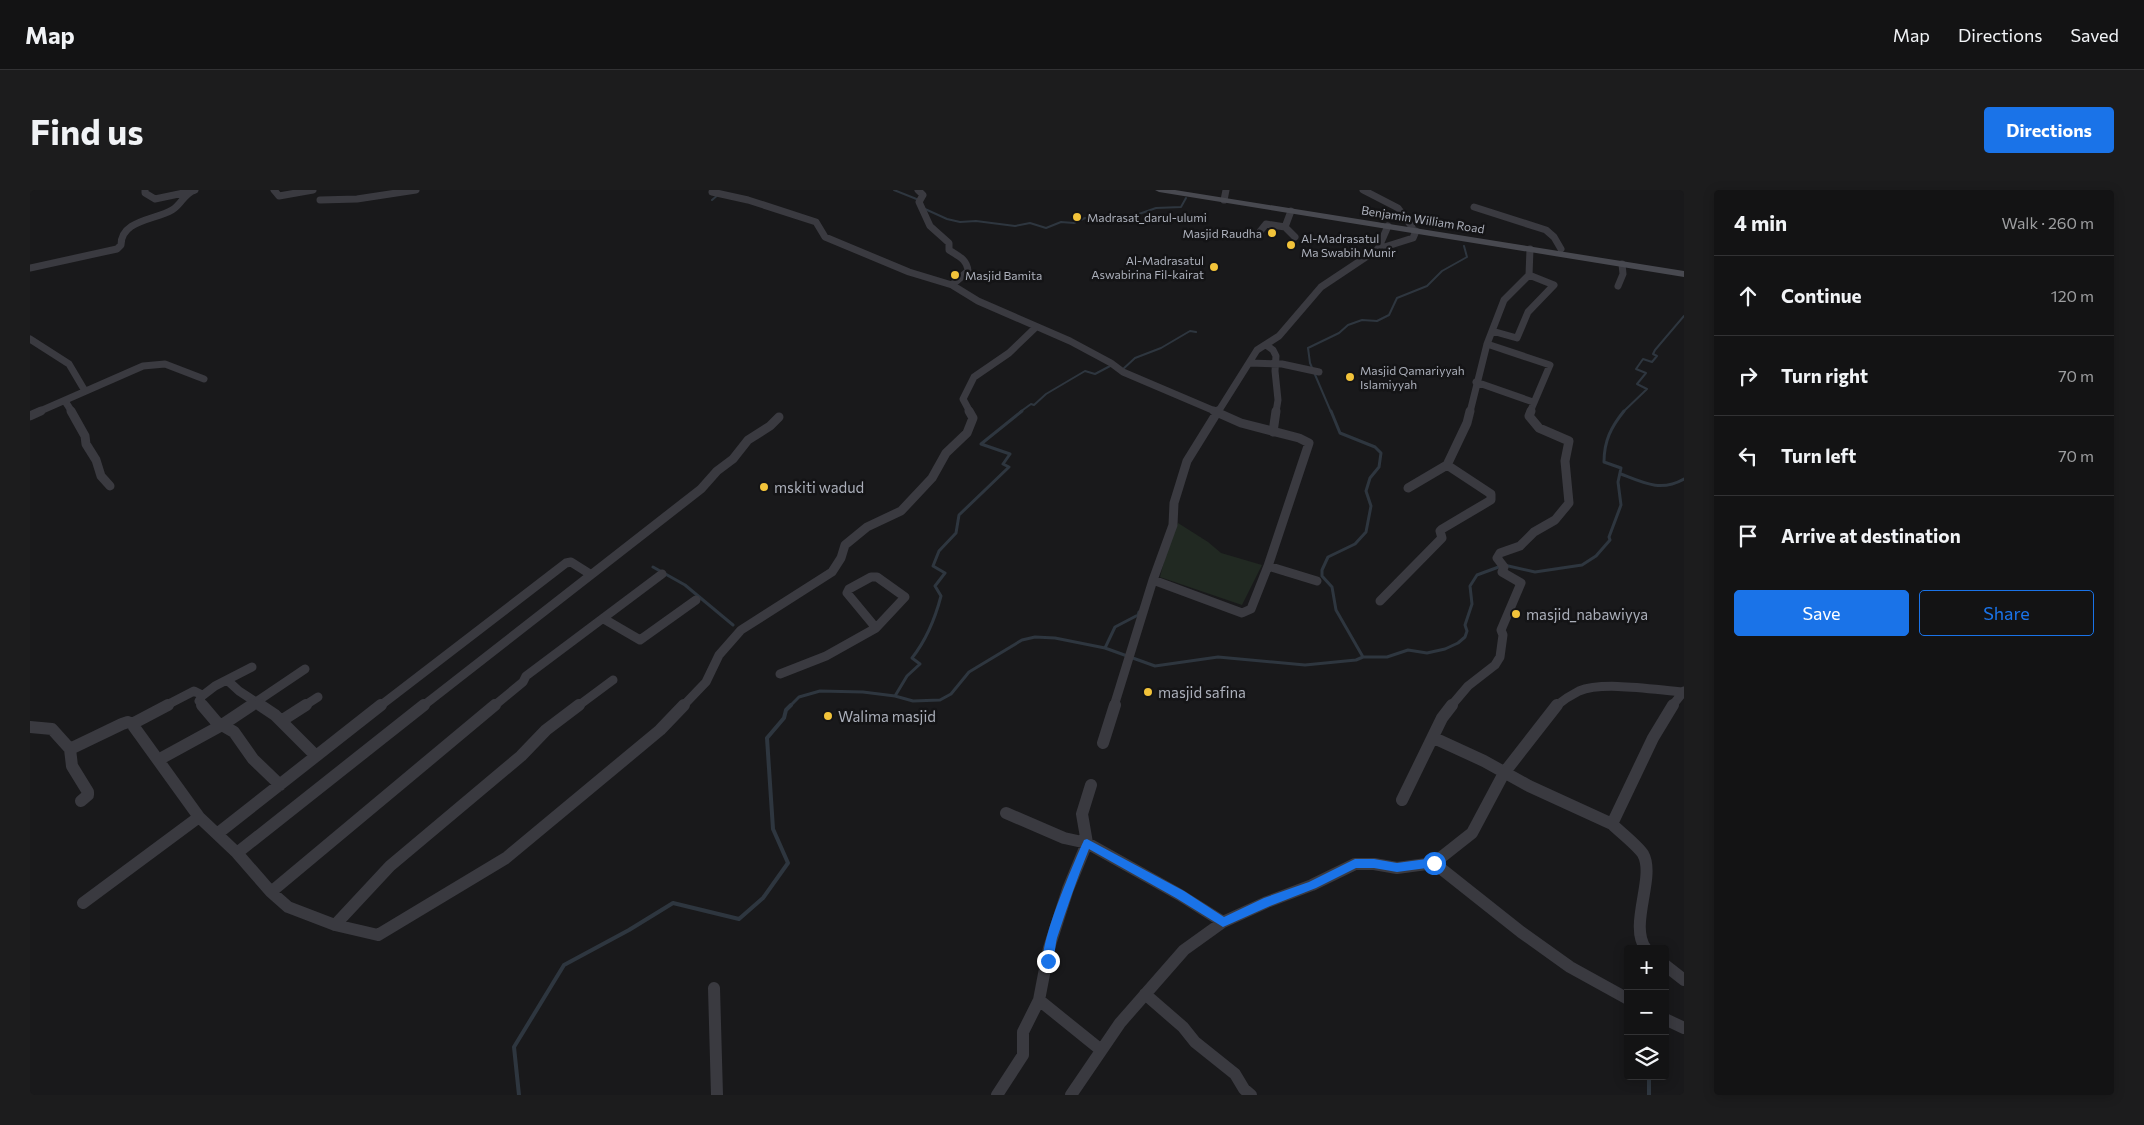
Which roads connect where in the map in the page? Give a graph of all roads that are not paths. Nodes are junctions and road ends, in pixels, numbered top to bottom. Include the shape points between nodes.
1 (137, 190) edge
2 (195, 190) edge
3 (274, 190) edge
4 (313, 190) edge
5 (416, 190) edge
6 (918, 190) edge
7 (1159, 190) edge
8 (1187, 190) edge
9 (1363, 190) edge
10 (145, 191) edge
11 (188, 192) junction
12 (712, 192) dead end
13 (1225, 196) edge
14 (320, 200) dead end
15 (1474, 207) dead end
16 (1291, 211) junction
17 (1388, 226) junction
18 (1285, 227) junction
19 (1414, 229) junction
20 (1258, 234) dead end
21 (1295, 237) dead end
22 (1378, 248) junction
23 (1530, 249) junction
24 (1561, 250) junction
25 (1622, 264) junction
26 (30, 268) edge
27 (1684, 270) edge
28 (1684, 274) edge
29 (1529, 275) junction
30 (952, 285) junction
31 (1618, 286) dead end
32 (1035, 328) junction
33 (1492, 331) junction
34 (30, 339) edge
35 (1487, 344) junction
36 (1266, 345) junction
37 (1250, 363) junction
38 (1275, 364) junction
39 (1319, 372) dead end
40 (204, 379) dead end
41 (1476, 382) junction
42 (85, 391) junction
43 (65, 401) junction
44 (1533, 402) junction
45 (1217, 413) junction
46 (30, 416) edge
47 (779, 417) dead end
48 (1273, 432) junction
49 (1447, 466) junction
50 (110, 486) dead end
51 (1408, 488) dead end
52 (1268, 566) junction
53 (590, 574) junction
54 (662, 574) dead end
55 (1153, 580) junction
56 (1316, 582) dead end
57 (696, 600) dead end
58 (1380, 601) dead end
59 (604, 619) junction
60 (876, 628) junction
61 (252, 667) dead end
62 (305, 670) dead end
63 (780, 674) dead end
64 (227, 680) junction
65 (613, 680) dead end
66 (1683, 692) edge
67 (202, 695) junction
68 (318, 697) dead end
69 (256, 702) junction
70 (281, 721) junction
71 (132, 724) junction
72 (220, 725) junction
73 (30, 728) edge
74 (1434, 738) junction
75 (1103, 744) dead end
76 (70, 750) junction
77 (316, 756) junction
78 (158, 760) junction
79 (1504, 773) junction
80 (280, 785) junction
81 (1091, 785) dead end
82 (1402, 800) dead end
83 (81, 801) dead end
84 (1006, 813) dead end
85 (199, 817) junction
86 (1612, 824) junction
87 (217, 834) junction
88 (1087, 843) junction
89 (237, 853) junction
90 (1434, 863) junction
91 (271, 892) junction
92 (83, 903) dead end
93 (1223, 922) junction
94 (335, 925) junction
95 (1643, 945) edge
96 (1669, 969) edge
97 (1684, 980) edge
98 (714, 988) dead end
99 (1145, 994) junction
100 (1624, 997) edge
101 (1039, 1000) junction
102 (1669, 1021) edge
103 (1684, 1028) edge
104 (1101, 1050) junction
105 (717, 1095) edge
106 (997, 1095) edge
107 (1071, 1095) edge
108 (1251, 1095) edge

1 - 10 street
2 - 11 street
3 - 4 street via 279,196
5 - 14 street via 356,199
6 - 30 street via 923,195 919,201 930,226 949,243 949,250 963,258 968,266 968,271
7 - 13 main road, Benjamin William Road
8 - 13 main road, Benjamin William Road
9 - 19 street via 1400,209
10 - 11 street via 155,199
11 - 26 street via 178,207 128,227 119,238 121,245 118,249
12 - 30 street via 816,222 825,237 909,272
13 - 16 main road, Benjamin William Road
13 - 19 main road, Benjamin William Road
15 - 24 street via 1546,230
16 - 17 main road, Benjamin William Road
16 - 18 street
17 - 19 main road, Benjamin William Road
17 - 22 street
18 - 20 street via 1266,224
18 - 21 street
19 - 22 street via 1413,238
19 - 23 main road, Benjamin William Road
19 - 24 main road, Benjamin William Road
22 - 36 street via 1321,287 1289,326
23 - 25 main road, Benjamin William Road
23 - 29 street
24 - 27 main road, Benjamin William Road
25 - 28 main road, Benjamin William Road
25 - 31 street via 1623,274
29 - 33 street via 1504,300
29 - 33 street via 1554,285 1528,312 1517,338
30 - 32 street
32 - 45 street via 1070,341 1123,372
32 - 94 street via 1009,353 974,378 963,399 973,418 971,426 907,505 867,527 845,545 832,572 741,630 718,655 706,682 660,730 506,858 378,935
33 - 35 street
34 - 42 street via 70,364
35 - 41 street
35 - 44 street via 1550,364
36 - 37 street via 1257,350
36 - 38 street via 1276,356
37 - 38 street
37 - 45 street
38 - 39 street
38 - 48 street via 1278,400
40 - 42 street via 157,364 143,366
41 - 44 street
41 - 49 street via 1467,423
42 - 43 street
43 - 46 street
43 - 50 street via 85,436 101,476
44 - 74 street via 1529,416 1532,421 1539,428 1569,441 1565,461 1569,503 1555,520 1534,532 1520,546 1500,553 1497,558 1502,572 1521,583 1501,630 1500,657 1454,701
45 - 48 street
45 - 55 street via 1187,460 1174,503 1173,526
47 - 53 street via 748,440 701,489
48 - 52 street via 1310,443
49 - 51 street
49 - 58 street via 1491,494 1491,500 1442,528 1442,538
52 - 55 street via 1251,609 1242,613
52 - 56 street
53 - 77 street via 571,562 566,563
53 - 89 street
54 - 59 street
55 - 75 street
57 - 59 street via 640,640
59 - 91 street via 526,676 469,729
60 - 60 street via 906,597 877,577 871,577 847,593
60 - 63 street via 826,656
61 - 64 street
62 - 69 street
64 - 67 street
64 - 69 street
65 - 94 street via 546,730 521,756 390,866
66 - 79 street via 1615,687 1579,691 1557,705
66 - 86 street via 1666,714 1626,803
67 - 71 street via 194,691
67 - 72 street via 199,701
68 - 70 street
69 - 70 street
69 - 72 street
70 - 77 street
71 - 76 street via 122,724
71 - 78 street
72 - 78 street
72 - 80 street via 228,727 239,737 245,749
73 - 76 street via 52,728
74 - 79 street
74 - 82 street
76 - 83 street via 71,763 88,792
77 - 80 street
78 - 85 street
79 - 86 street
79 - 90 street via 1472,833
80 - 87 street
81 - 88 street via 1082,814
84 - 88 street via 1064,838
85 - 87 street
85 - 92 street
86 - 95 street via 1644,854 1647,874 1640,918
87 - 89 street
88 - 93 street via 1180,894
88 - 101 street via 1049,948
89 - 91 street
90 - 93 street via 1397,868 1355,864
90 - 100 street via 1521,932 1582,975
91 - 94 street via 288,907
93 - 99 street via 1184,950
96 - 97 street
98 - 105 street
99 - 104 street
99 - 108 street via 1183,1027 1195,1042 1235,1074
101 - 104 street
101 - 106 street via 1023,1032 1023,1055
102 - 103 street
104 - 107 street

